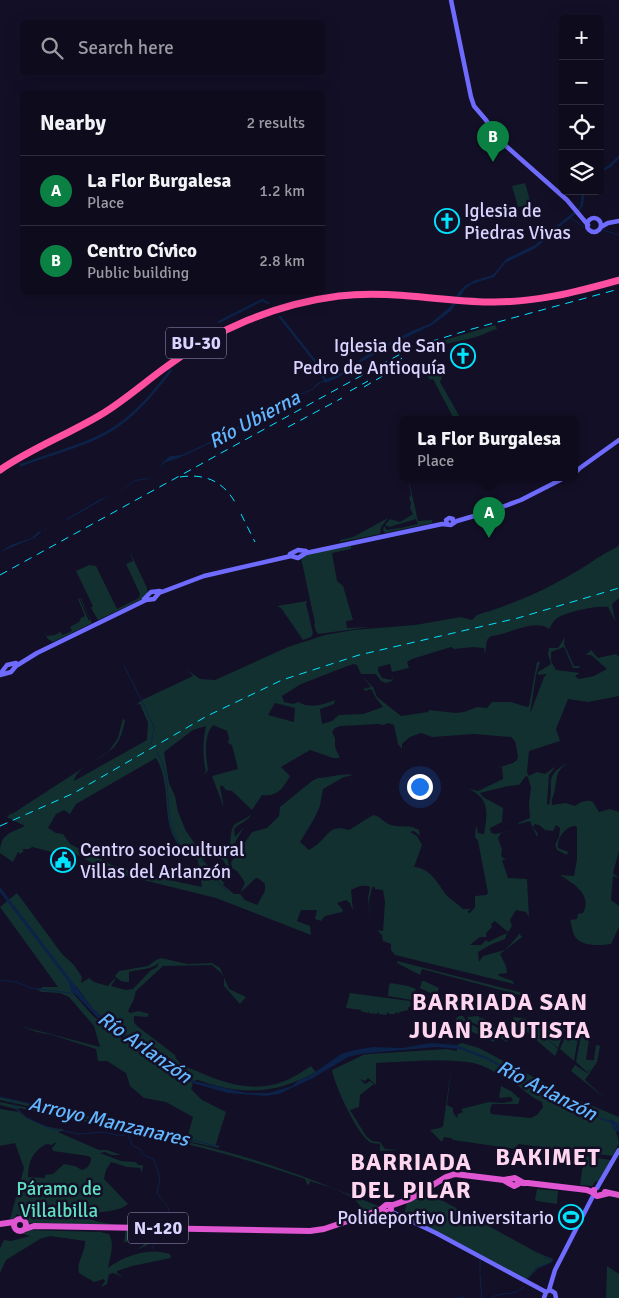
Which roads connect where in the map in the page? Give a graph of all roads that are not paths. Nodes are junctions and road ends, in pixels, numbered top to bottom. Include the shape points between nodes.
1 (451, 0) edge
2 (584, 219) junction
3 (590, 220) junction
4 (619, 221) edge
5 (600, 222) junction
6 (608, 223) junction
7 (588, 225) junction
8 (601, 227) junction
9 (619, 279) edge
10 (417, 294) junction
11 (619, 439) edge
12 (0, 465) edge
13 (578, 466) edge
14 (0, 470) edge
15 (556, 481) edge
16 (0, 674) edge
17 (619, 1150) edge
18 (619, 1155) edge
19 (600, 1192) junction
20 (619, 1195) edge
21 (389, 1209) junction
22 (0, 1225) edge
23 (14, 1225) junction
24 (27, 1226) junction
25 (546, 1292) edge
26 (556, 1298) edge

1 - 2 main road via 476,108 497,138
2 - 3 main road
2 - 7 main road
3 - 5 main road
3 - 7 main road
4 - 6 main road
5 - 6 main road
5 - 8 main road
6 - 8 main road
7 - 8 main road via 594,232
9 - 10 highway, BU-30 via 531,296 472,299
10 - 12 highway, BU-30 via 372,291 325,295 284,304 244,318 187,348 98,412
10 - 14 highway, BU-30 via 338,296 255,317 211,338 101,414
11 - 13 main road
15 - 16 main road via 501,506 466,517 301,553 298,550 295,555 207,575 152,596 12,667 7,666 6,671
17 - 19 main road
18 - 19 main road
19 - 20 highway
19 - 21 highway via 458,1174 447,1176
19 - 25 main road via 590,1203
21 - 24 highway, N-120 via 310,1231
21 - 25 main road
22 - 23 highway, N-120
23 - 24 highway, N-120 via 19,1219
23 - 24 highway, N-120 via 19,1232
25 - 26 main road via 555,1293

